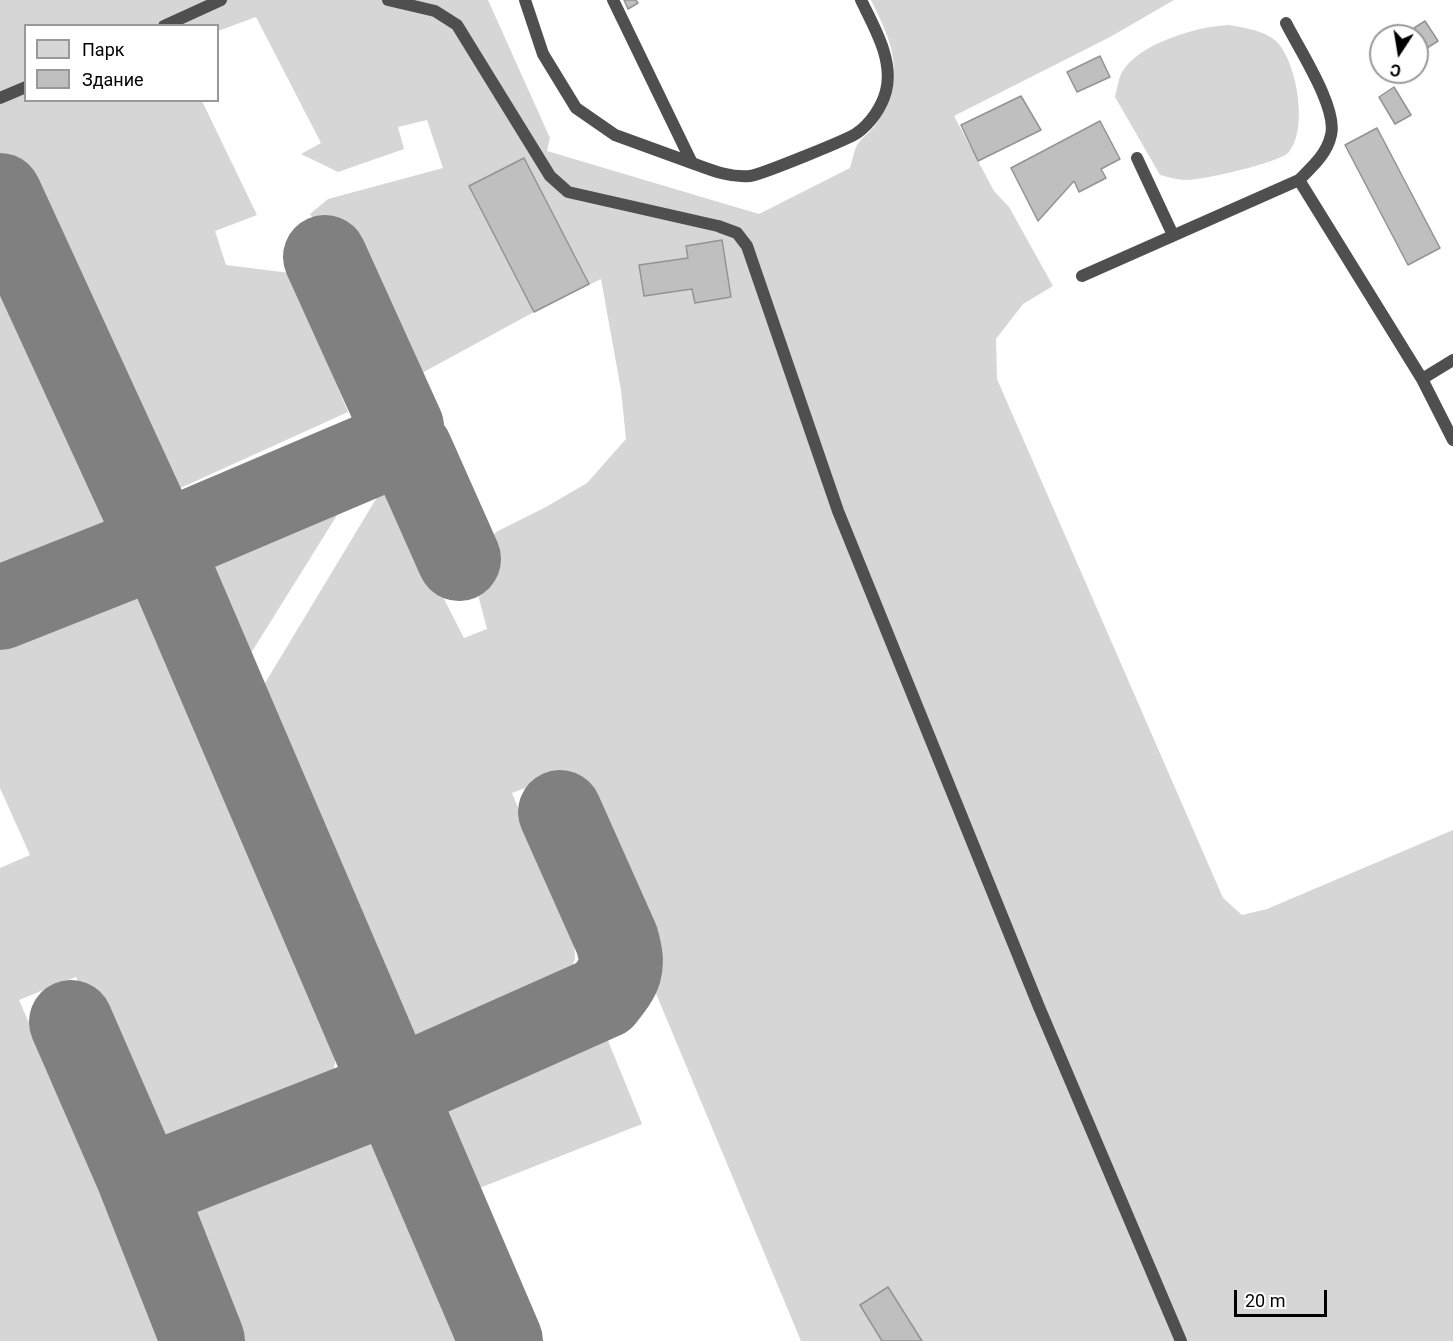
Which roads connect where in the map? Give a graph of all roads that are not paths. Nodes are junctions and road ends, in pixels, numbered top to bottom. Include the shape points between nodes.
1 (221, 0) edge
2 (388, 0) edge
3 (525, 0) edge
4 (613, 0) edge
5 (861, 0) edge
6 (1286, 23) dead end
7 (168, 24) edge
8 (24, 88) edge
9 (0, 98) edge
10 (1137, 158) dead end
11 (692, 163) junction
12 (1299, 180) junction
13 (1173, 236) junction
14 (1083, 276) dead end
15 (1453, 360) edge
16 (1422, 379) junction
17 (1453, 440) edge
18 (1181, 1341) edge

1 - 7 lane
2 - 18 lane via 435,11 458,25 550,176 568,192 718,226 737,233 747,246 838,511 1039,1007
3 - 11 lane via 543,54 576,108 615,135
4 - 11 lane
5 - 11 lane via 888,67 886,91 874,116 857,133 752,176 721,174
6 - 12 lane via 1330,110 1332,134 1323,155
8 - 9 lane
10 - 13 lane
12 - 13 lane
12 - 16 lane
13 - 14 lane
15 - 16 lane
16 - 17 lane

